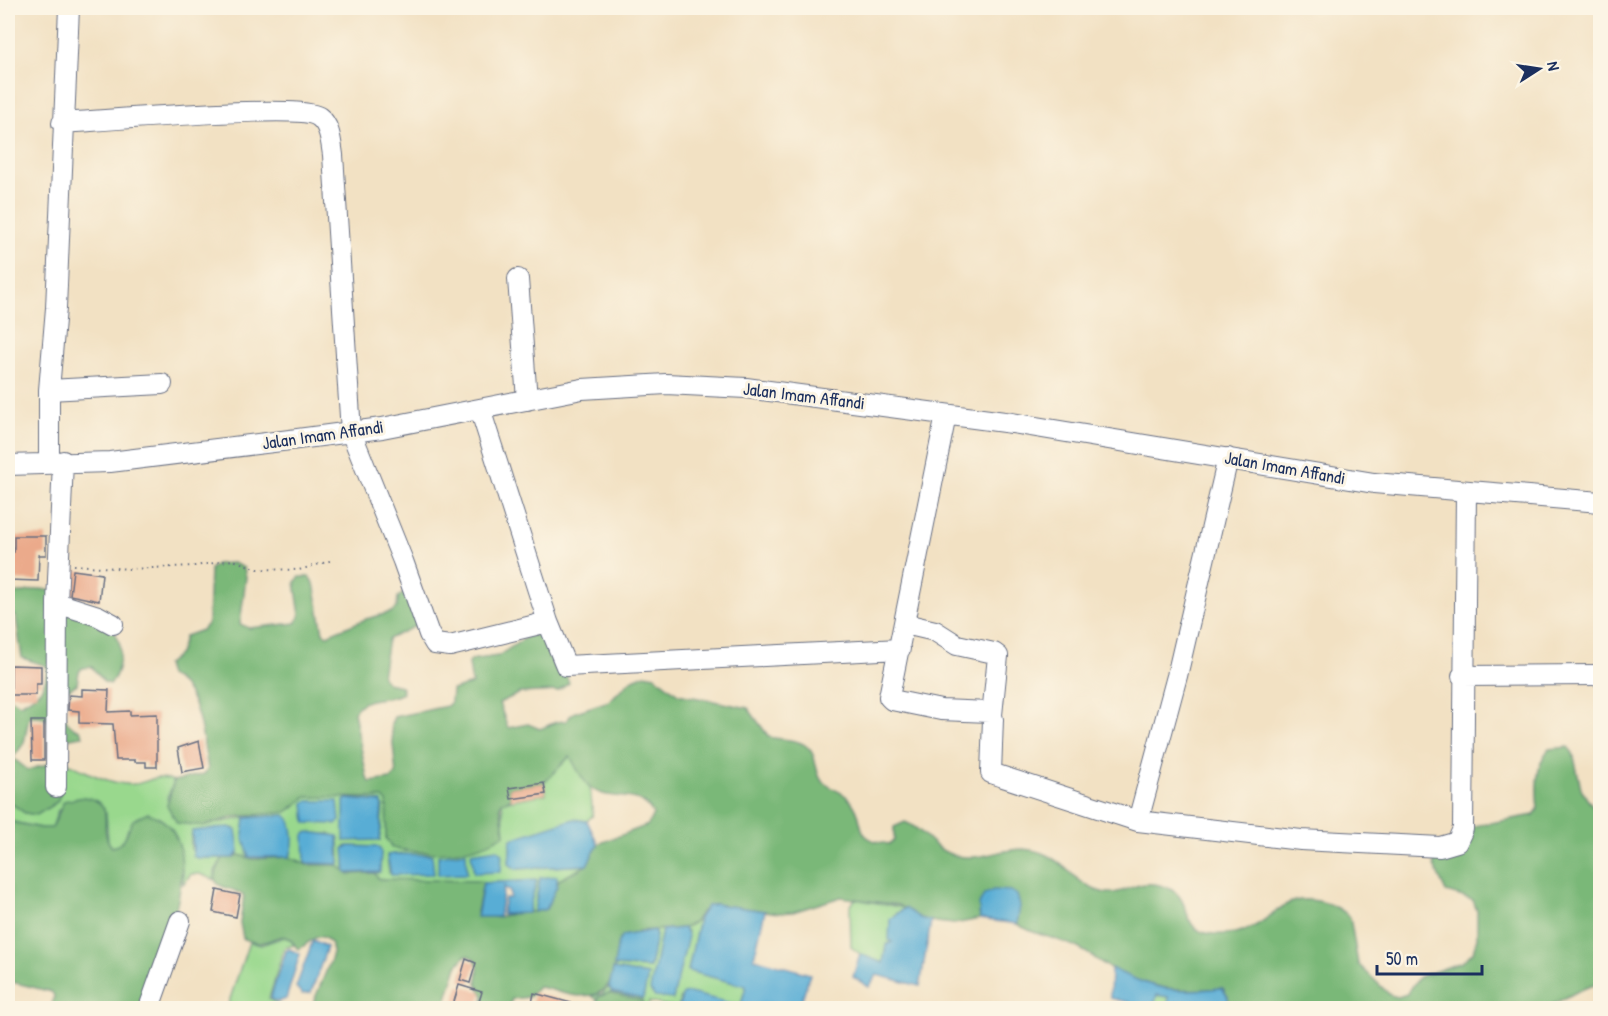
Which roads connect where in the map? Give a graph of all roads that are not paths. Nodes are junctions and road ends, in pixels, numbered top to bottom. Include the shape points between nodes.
1 (69, 8) edge
2 (62, 123) junction
3 (518, 279) dead end
4 (162, 384) dead end
5 (49, 390) junction
6 (527, 400) junction
7 (480, 409) junction
8 (945, 415) junction
9 (351, 432) junction
10 (1228, 458) junction
11 (56, 461) junction
12 (8, 465) edge
13 (1466, 492) junction
14 (1600, 502) edge
15 (57, 603) junction
16 (548, 622) junction
17 (112, 624) dead end
18 (905, 624) junction
19 (900, 649) junction
20 (1600, 675) edge
21 (1462, 676) junction
22 (992, 715) junction
23 (56, 787) dead end
24 (1137, 821) junction
25 (180, 921) dead end
26 (149, 1008) edge

1 - 2 street
2 - 5 street via 56,308
2 - 9 street via 260,112 309,112 320,117 330,134 333,155
3 - 6 street
4 - 5 street
5 - 11 street
6 - 7 street, Jalan Imam Affandi
6 - 8 street, Jalan Imam Affandi via 582,389 666,384 746,388
7 - 9 street, Jalan Imam Affandi
7 - 16 street
8 - 10 street, Jalan Imam Affandi
8 - 18 street
9 - 11 street, Jalan Imam Affandi via 110,462
9 - 16 street via 435,644 468,643
10 - 13 street, Jalan Imam Affandi via 1374,483
10 - 24 street via 1177,676
11 - 12 street, Jalan Imam Affandi
11 - 15 street via 60,563
13 - 14 street, Jalan Imam Affandi
13 - 21 street
15 - 17 street
15 - 23 street
16 - 19 street via 568,667
18 - 19 street
18 - 22 street via 935,631 957,645 998,656
19 - 22 street via 889,694 892,700
20 - 21 street
21 - 24 street via 1463,829 1453,845 1301,840
22 - 24 street via 991,773
25 - 26 street

